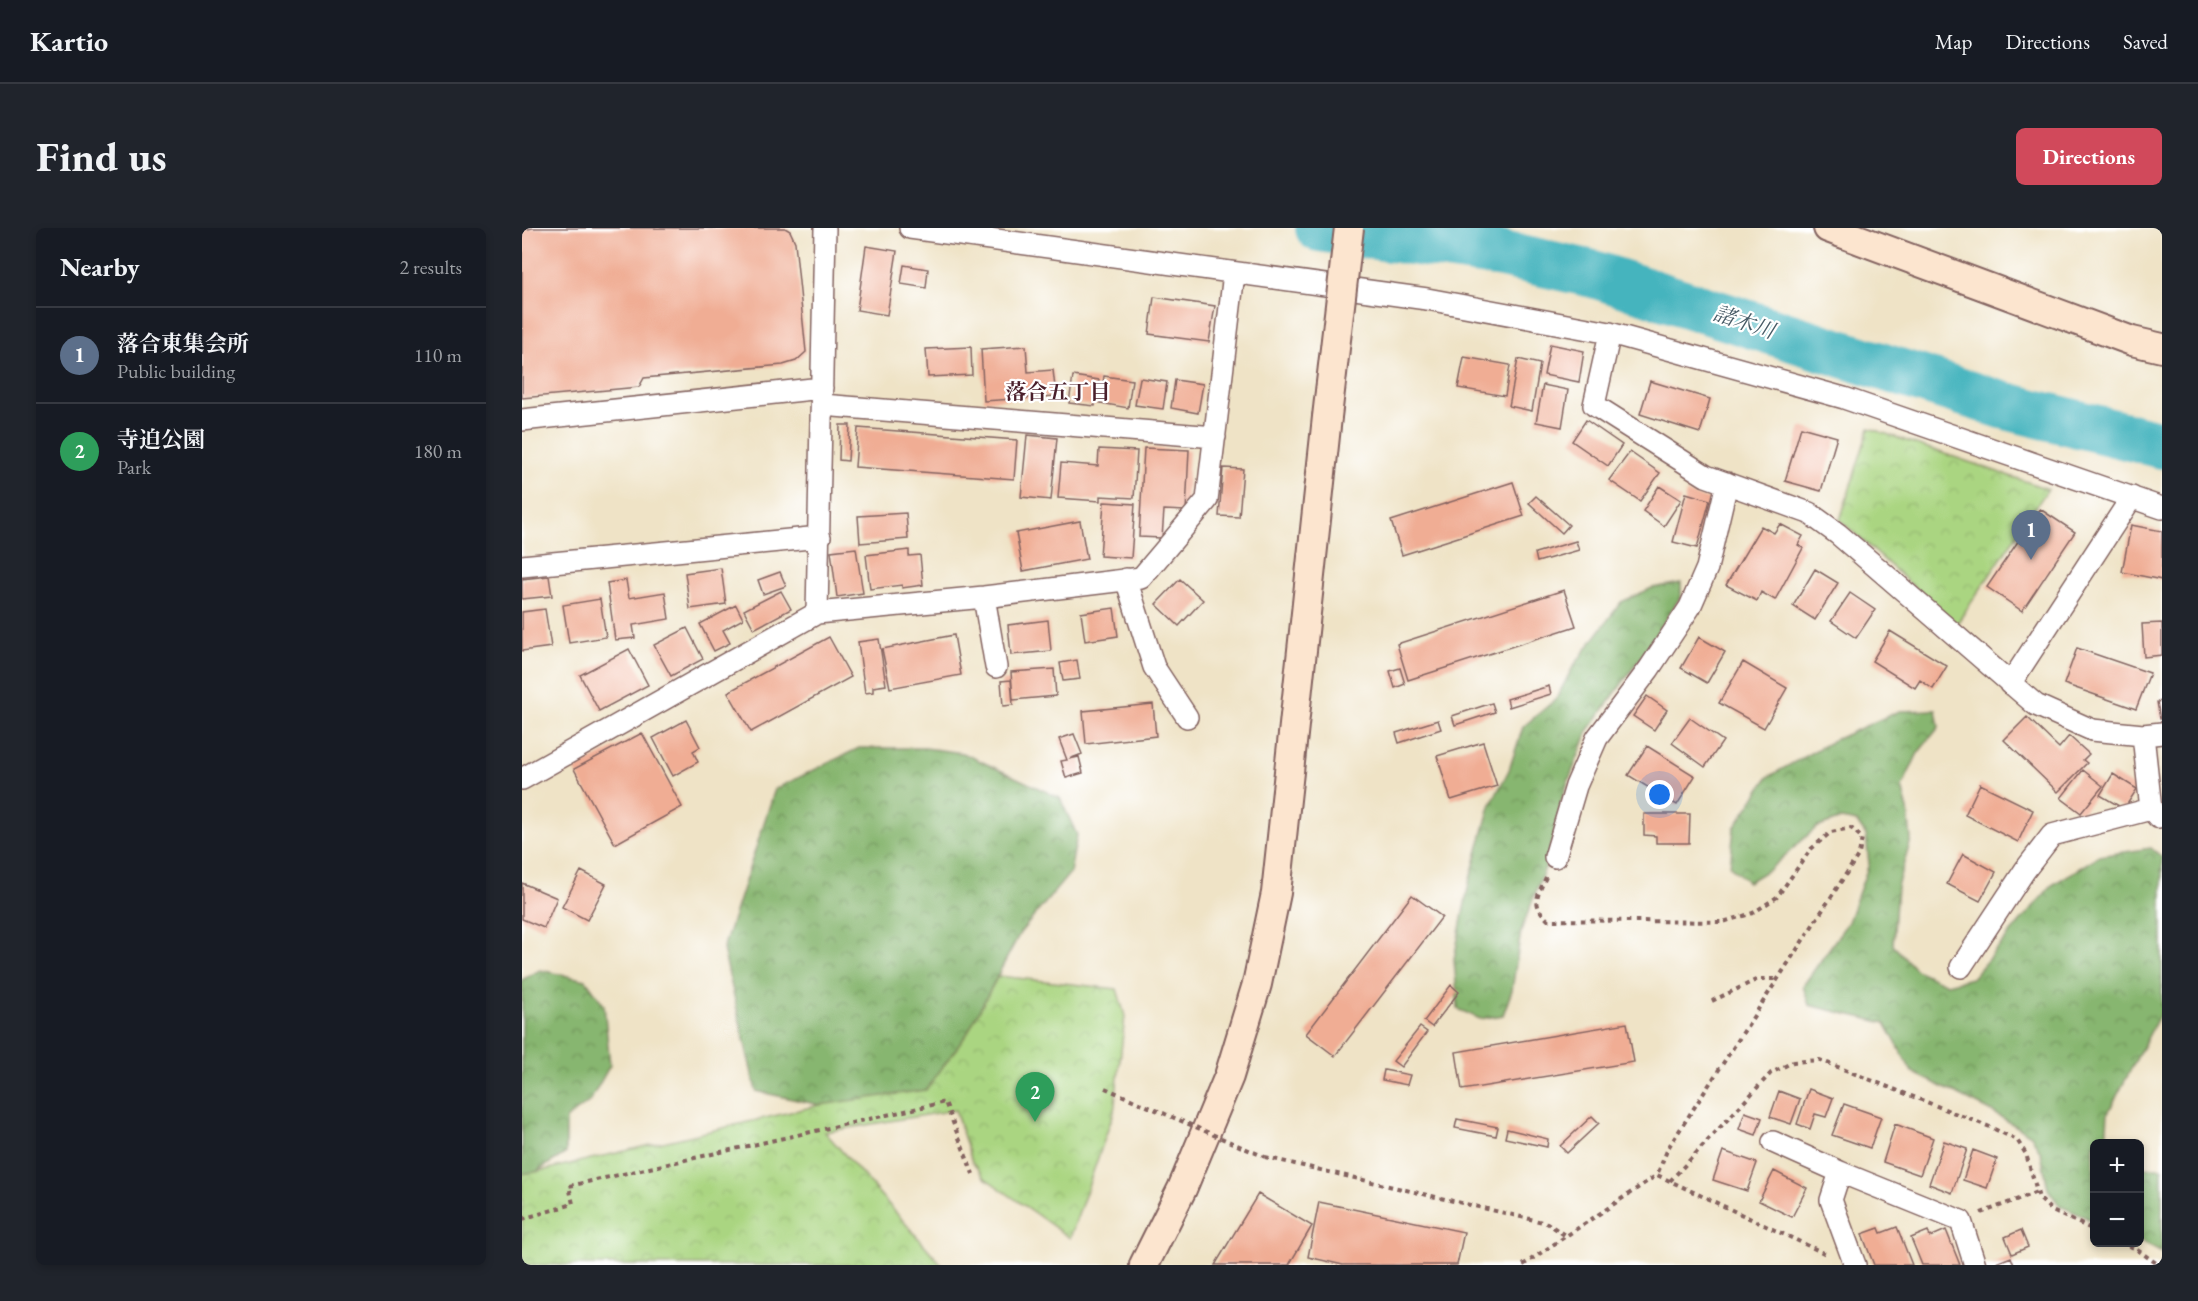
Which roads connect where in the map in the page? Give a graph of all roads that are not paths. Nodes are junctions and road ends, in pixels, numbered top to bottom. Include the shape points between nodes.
1 (825, 228) edge
2 (910, 228) edge
3 (1349, 228) edge
4 (1828, 228) edge
5 (1234, 273) junction
6 (1610, 333) junction
7 (2162, 348) edge
8 (822, 397) junction
9 (522, 420) edge
10 (1215, 437) junction
11 (1727, 483) junction
12 (2132, 497) junction
13 (2162, 508) edge
14 (820, 537) junction
15 (522, 566) edge
16 (1126, 579) junction
17 (984, 597) junction
18 (818, 613) junction
19 (996, 667) dead end
20 (2010, 684) junction
21 (1187, 717) dead end
22 (2152, 734) edge
23 (522, 779) edge
24 (2156, 813) edge
25 (1555, 857) road end
26 (1961, 967) dead end
27 (1773, 1142) dead end
28 (1840, 1172) junction
29 (1144, 1265) edge
30 (1855, 1265) edge
31 (1975, 1265) edge

1 - 8 street
2 - 5 street
3 - 29 street, bridge via 1276,893 1259,973 1229,1076 1182,1189
4 - 7 street via 2121,337
5 - 6 street via 1427,299
5 - 10 street
6 - 11 street via 1594,405 1706,476
6 - 12 street via 1844,398
8 - 9 street
8 - 10 street
8 - 14 street
10 - 16 street via 1207,500 1142,578
11 - 20 street via 1809,513
11 - 25 street via 1707,568 1690,608 1597,738 1576,786
12 - 13 street
12 - 20 street
14 - 15 street
14 - 18 street
16 - 17 street
16 - 21 street via 1154,667
17 - 18 street
17 - 19 street
18 - 23 street
20 - 22 street via 2036,705 2092,730
22 - 24 street
24 - 26 street via 2052,835
27 - 28 street
28 - 30 street via 1831,1200
28 - 31 street via 1960,1221

